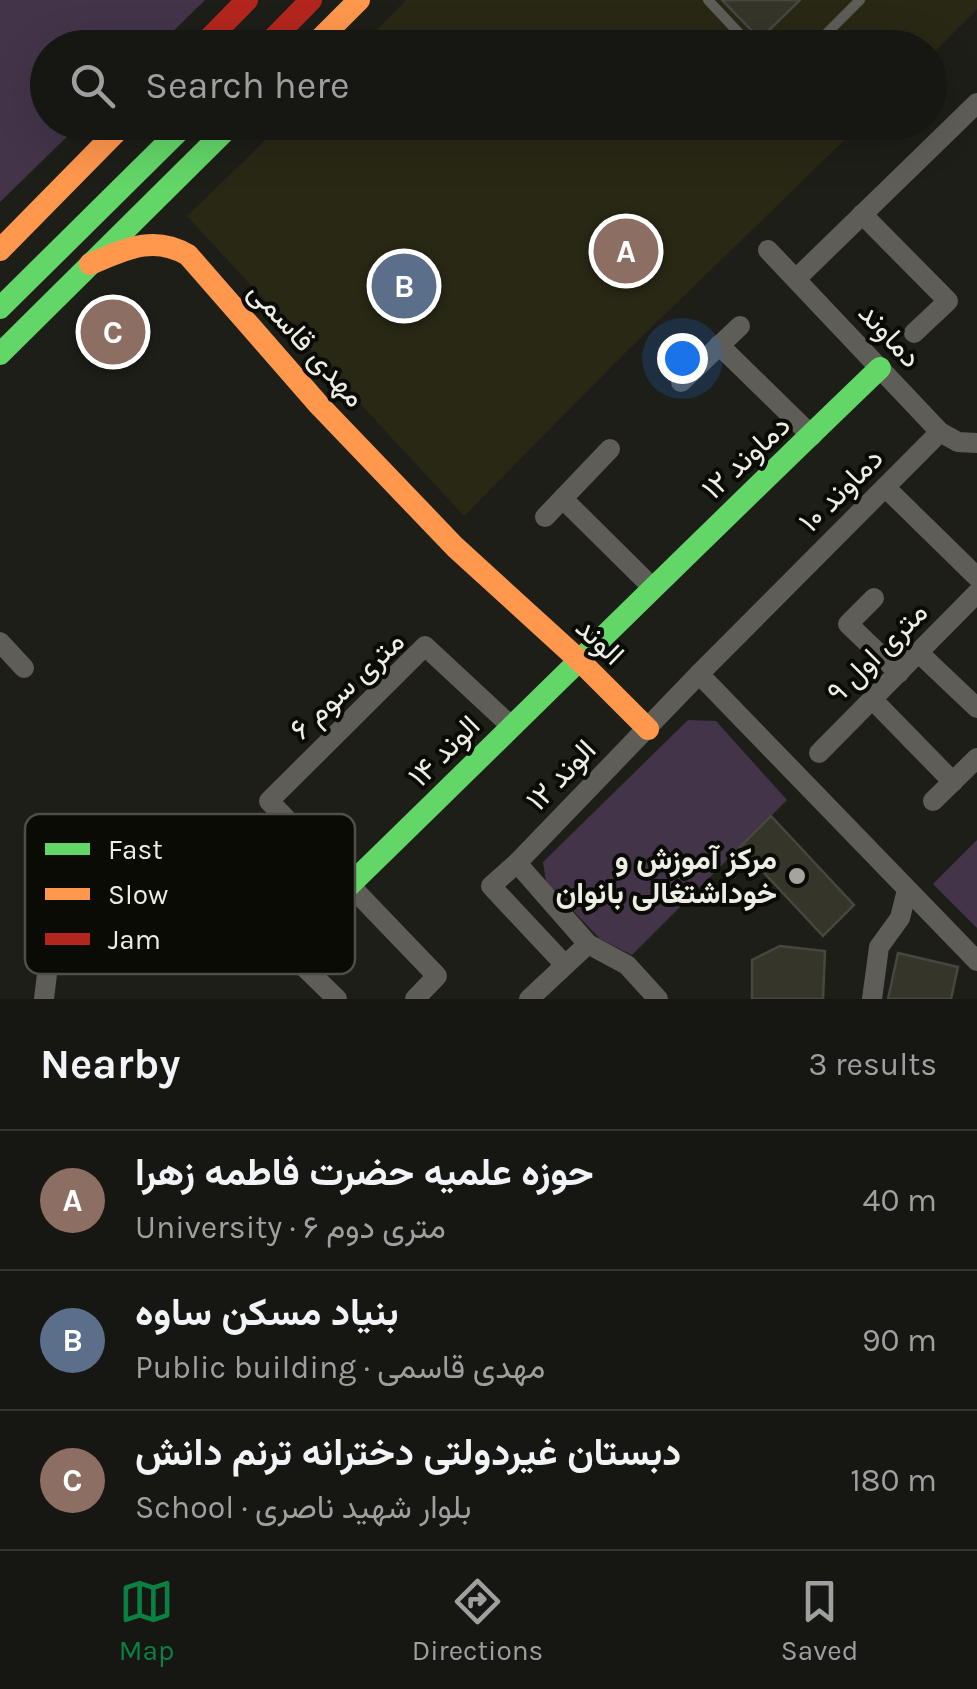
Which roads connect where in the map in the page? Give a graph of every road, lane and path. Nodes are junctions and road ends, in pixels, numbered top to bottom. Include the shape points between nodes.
1 (247, 0) edge
2 (311, 0) edge
3 (359, 0) edge
4 (708, 0) edge
5 (860, 0) edge
6 (218, 30) edge
7 (282, 30) edge
8 (329, 30) edge
9 (736, 30) edge
10 (830, 30) edge
11 (977, 104) edge
12 (947, 133) edge
13 (108, 140) edge
14 (170, 140) edge
15 (216, 140) edge
16 (939, 140) edge
17 (862, 214) junction
18 (0, 250) edge
19 (768, 250) dead end
20 (90, 264) junction
21 (796, 279) junction
22 (0, 308) edge
23 (740, 326) dead end
24 (914, 334) dead end
25 (719, 346) junction
26 (0, 354) edge
27 (880, 368) junction
28 (681, 382) dead end
29 (940, 432) junction
30 (812, 436) junction
31 (977, 444) edge
32 (610, 449) dead end
33 (886, 488) junction
34 (563, 499) junction
35 (545, 517) dead end
36 (454, 547) joint
37 (977, 577) edge
38 (652, 587) junction
39 (977, 594) edge
40 (874, 598) dead end
41 (0, 642) edge
42 (919, 653) junction
43 (580, 661) junction
44 (24, 668) dead end
45 (899, 673) junction
46 (699, 674) junction
47 (872, 700) junction
48 (977, 708) edge
49 (511, 726) junction
50 (648, 729) junction
51 (819, 753) dead end
52 (977, 758) edge
53 (953, 782) junction
54 (933, 800) dead end
55 (282, 814) edge
56 (516, 864) junction
57 (355, 881) edge
58 (355, 889) edge
59 (907, 890) junction
60 (588, 944) junction
61 (977, 961) edge
62 (565, 964) junction
63 (47, 974) edge
64 (312, 974) edge
65 (44, 999) edge
66 (337, 999) edge
67 (414, 999) edge
68 (529, 999) edge
69 (658, 999) edge
70 (872, 999) edge

1 - 6 street
2 - 7 street
3 - 8 street
4 - 9 lane
5 - 10 lane
11 - 12 street
13 - 18 street
14 - 22 street
15 - 20 street
16 - 17 street
17 - 21 street
17 - 24 street via 948,301
19 - 21 street, دماوند
20 - 26 street
20 - 36 street, مهدی قاسمی via 136,246 178,247
21 - 27 street, دماوند
23 - 25 street
25 - 28 street
25 - 30 street
27 - 29 street, دماوند
27 - 30 street, دماوند ۱۲
29 - 31 street, دماوند
29 - 33 street, دماوند ۱۰
30 - 38 street, دماوند ۱۲
32 - 34 street
33 - 37 street
33 - 46 street, دماوند ۱۰
34 - 35 street
34 - 38 street
36 - 43 street, الوند
38 - 43 street, دماوند ۱۲
39 - 42 street, ۹ متری اول
40 - 45 street via 848,624
41 - 44 street
42 - 45 street, ۹ متری اول
42 - 48 street
43 - 49 street, الوند ۱۴
43 - 50 street, الوند
45 - 47 street, ۹ متری اول
46 - 50 street
46 - 59 street
47 - 51 street, ۹ متری اول
47 - 53 street
49 - 55 street, ۶ متری سوم via 426,646 269,801
49 - 57 street, الوند ۱۴
50 - 56 street, الوند ۱۲
52 - 53 street
53 - 54 street
56 - 60 street
56 - 62 street via 491,886
58 - 67 street via 437,976
59 - 61 street
59 - 70 street via 900,918 879,948
60 - 62 street
60 - 69 street via 627,965
62 - 68 street
63 - 65 street
64 - 66 street

